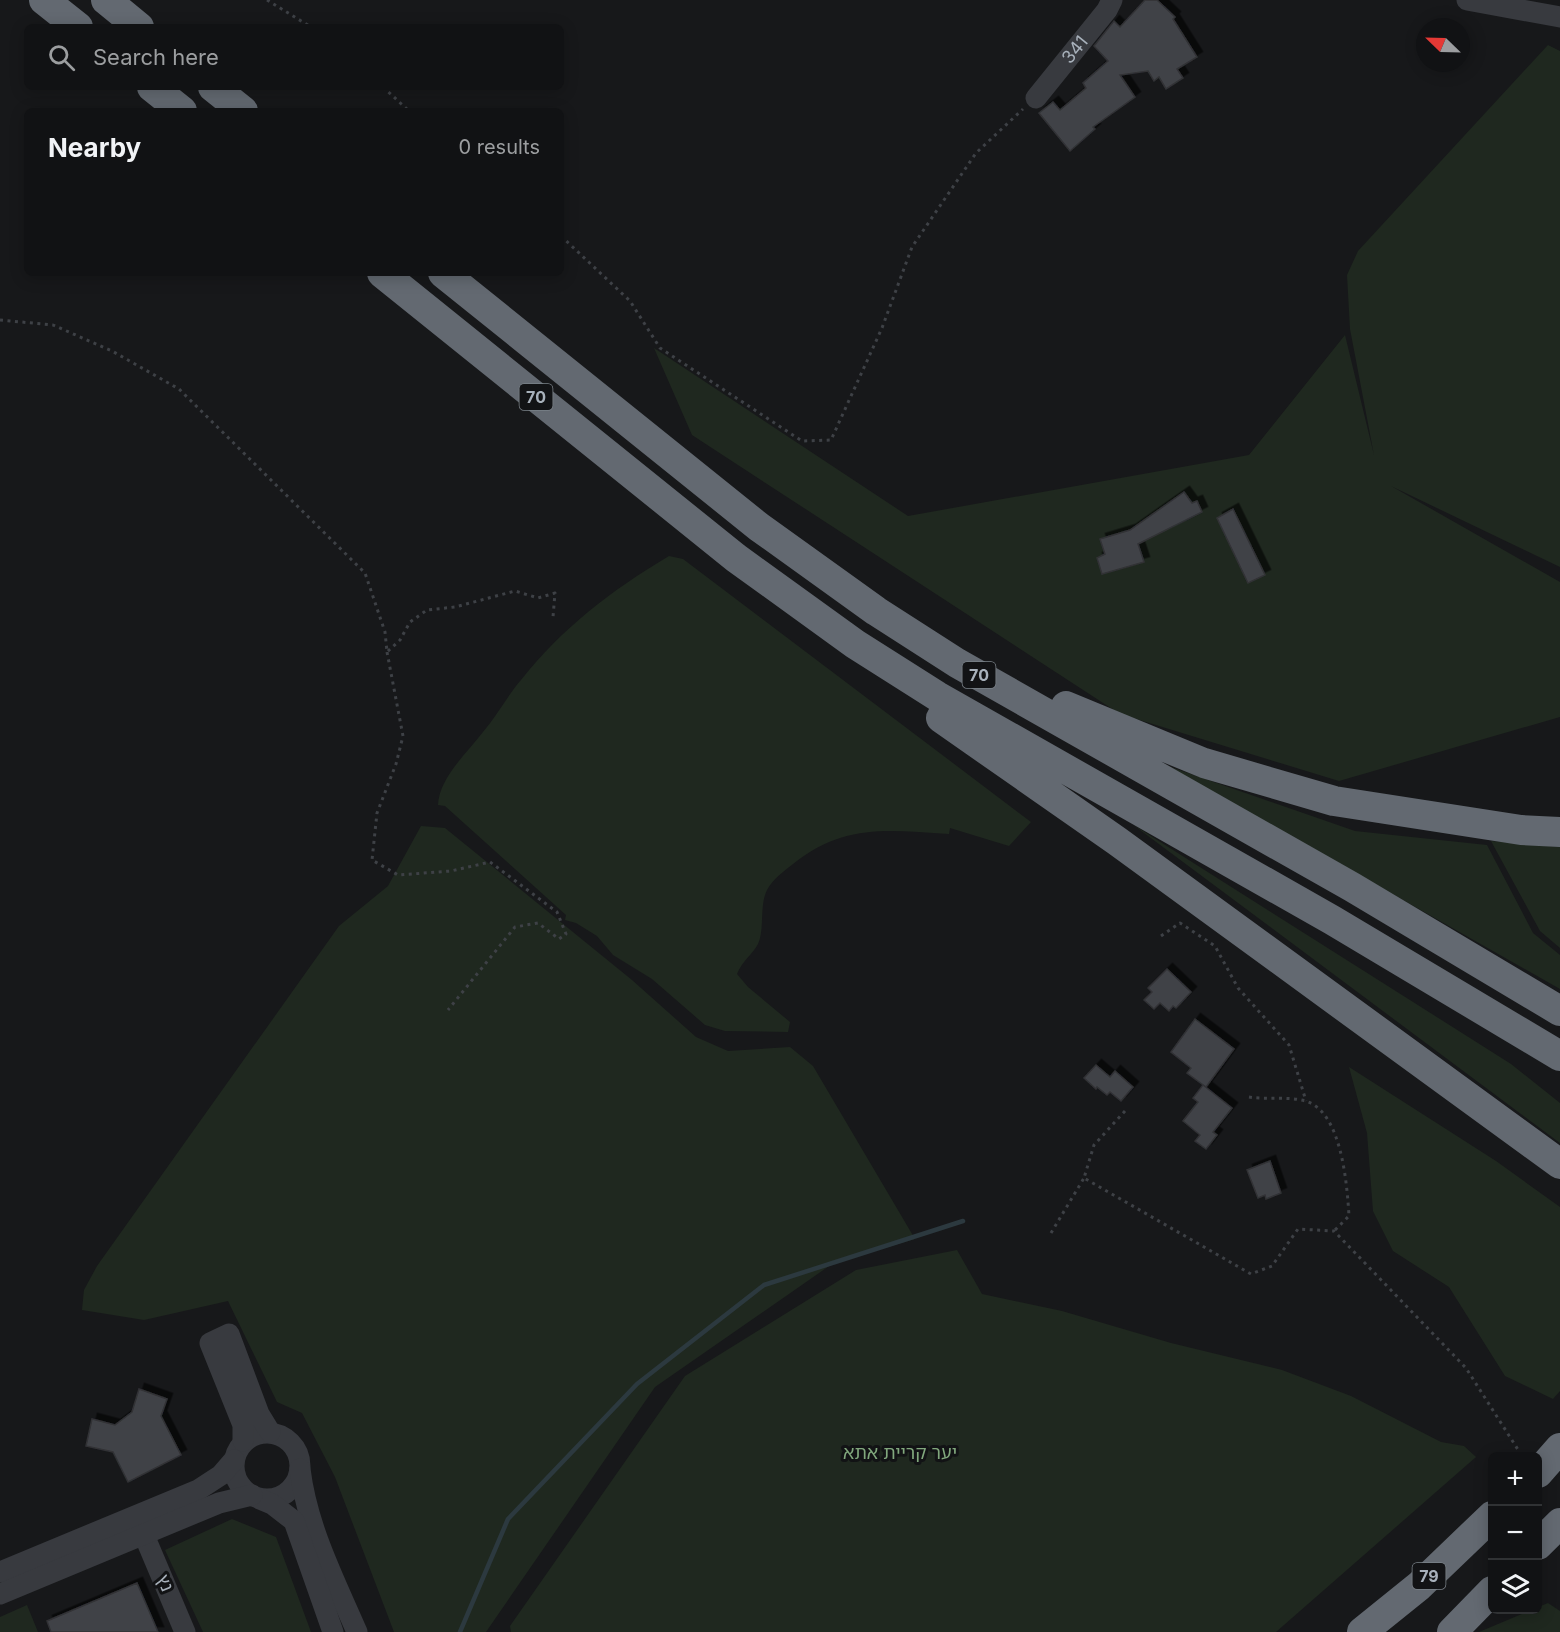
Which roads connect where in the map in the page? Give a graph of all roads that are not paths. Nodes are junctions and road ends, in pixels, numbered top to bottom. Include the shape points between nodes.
1 (44, 0) edge
2 (106, 0) edge
3 (1112, 0) edge
4 (1467, 0) edge
5 (1560, 17) edge
6 (74, 24) edge
7 (135, 24) edge
8 (156, 90) edge
9 (217, 90) edge
10 (1036, 98) road end
11 (178, 108) edge
12 (239, 108) edge
13 (386, 276) edge
14 (447, 276) edge
15 (690, 522) junction
16 (820, 572) junction
17 (1560, 832) edge
18 (1560, 1011) edge
19 (1560, 1056) edge
20 (1560, 1164) edge
21 (270, 1432) junction
22 (1560, 1448) edge
23 (239, 1451) junction
24 (1542, 1468) edge
25 (300, 1469) junction
26 (256, 1497) junction
27 (1488, 1520) edge
28 (1560, 1523) edge
29 (144, 1534) junction
30 (1542, 1541) edge
31 (0, 1572) edge
32 (0, 1594) edge
33 (1488, 1596) edge
34 (185, 1632) edge
35 (333, 1632) edge
36 (357, 1632) edge
37 (1362, 1632) edge
38 (1452, 1632) edge

1 - 6 highway
2 - 7 highway
3 - 10 street, 341
4 - 5 street
8 - 11 highway
9 - 12 highway
13 - 15 highway, 70
14 - 16 highway, 70 via 714,492
15 - 19 highway, 70 via 797,603 937,696 1332,920
15 - 20 highway via 944,720
16 - 17 highway via 999,674 1131,735 1204,763 1334,801 1521,830
16 - 18 highway, 70 via 957,663 1352,887
21 - 23 street via 253,1435
21 - 23 street via 259,1414 229,1334 210,1343 243,1425
21 - 25 street via 287,1438 295,1447
22 - 24 highway
23 - 26 street via 235,1477 241,1487
23 - 31 street via 221,1475 198,1490
25 - 26 street via 291,1489 282,1496
25 - 36 street via 318,1540
26 - 29 street via 219,1503
26 - 35 street via 294,1521
27 - 37 highway, 79 via 1419,1586
28 - 30 highway
29 - 32 street
29 - 34 street, נץ
33 - 38 highway

